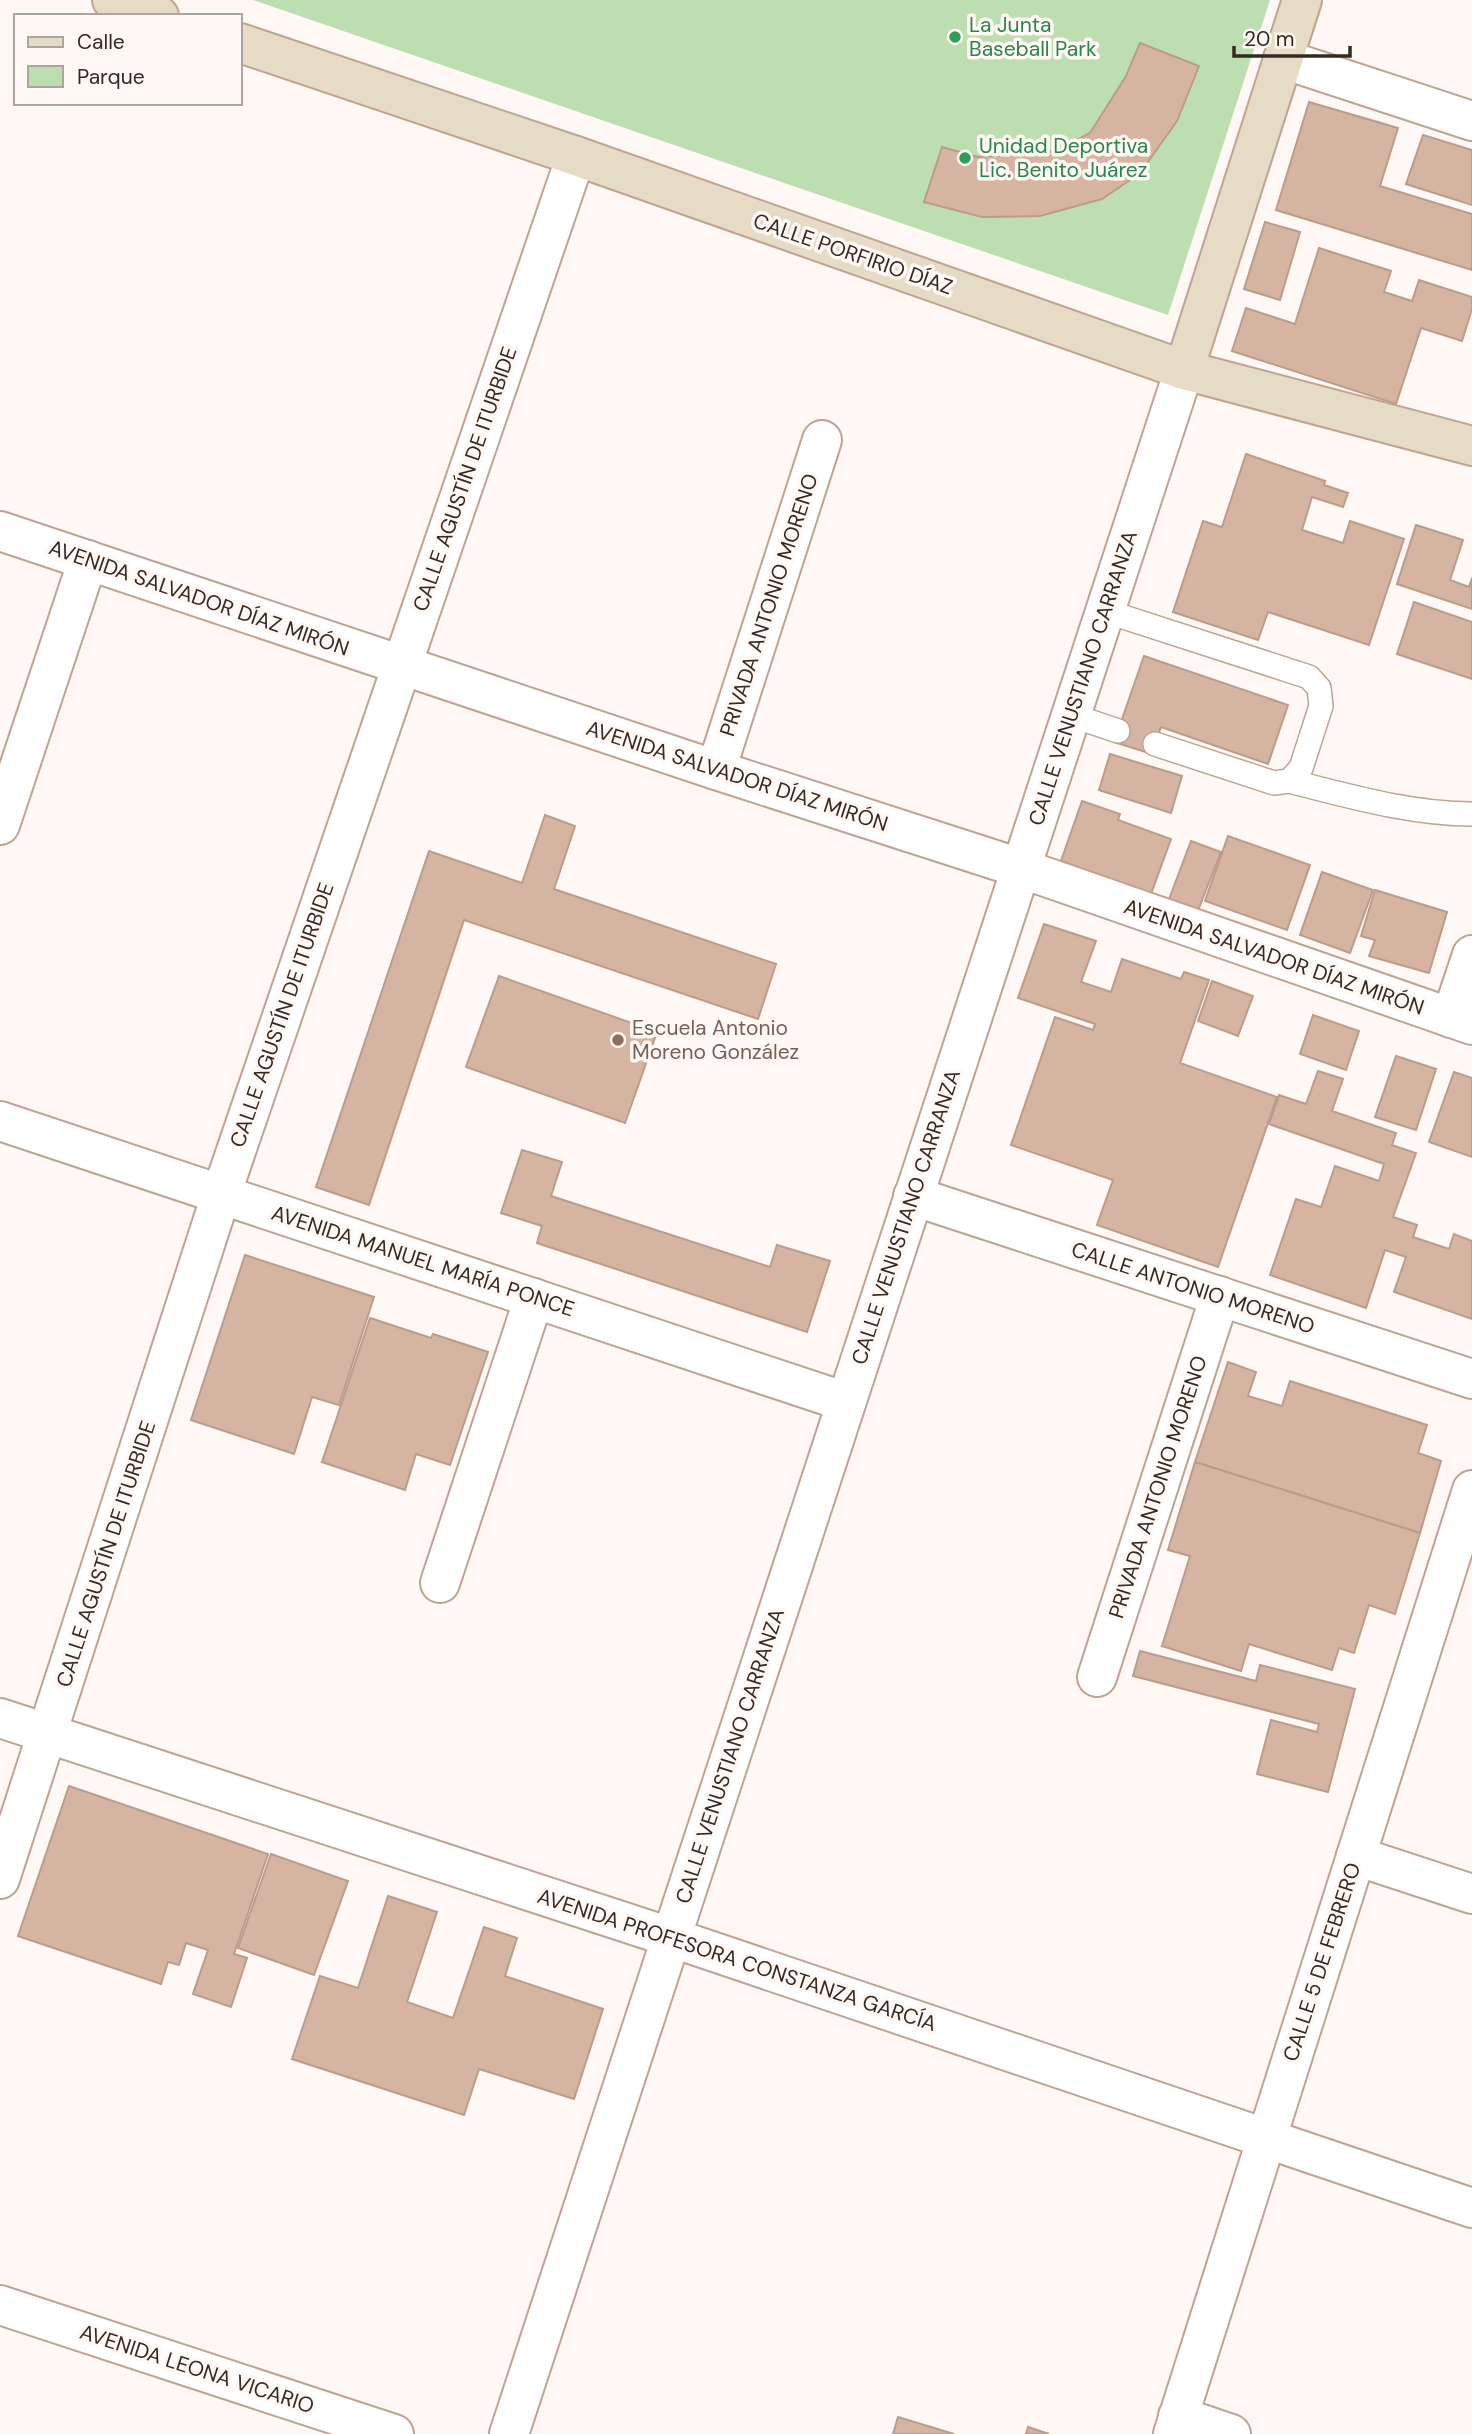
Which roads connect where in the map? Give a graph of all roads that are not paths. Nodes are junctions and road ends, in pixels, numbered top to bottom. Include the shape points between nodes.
1 (112, 0) edge
2 (1303, 0) edge
3 (153, 14) edge
4 (242, 44) edge
5 (1283, 59) junction
6 (1472, 121) edge
7 (576, 156) junction
8 (1184, 370) junction
9 (822, 440) dead end
10 (1472, 446) edge
11 (0, 531) edge
12 (88, 560) junction
13 (1105, 611) junction
14 (401, 665) junction
15 (1071, 715) junction
16 (1118, 731) dead end
17 (1155, 744) dead end
18 (716, 770) junction
19 (1289, 781) junction
20 (1472, 814) edge
21 (0, 825) edge
22 (1020, 869) junction
23 (1472, 955) edge
24 (1462, 1022) edge
25 (0, 1122) edge
26 (221, 1195) junction
27 (913, 1196) junction
28 (1220, 1296) junction
29 (534, 1298) junction
30 (1472, 1379) edge
31 (846, 1402) junction
32 (1472, 1490) edge
33 (440, 1584) dead end
34 (1097, 1677) dead end
35 (0, 1718) edge
36 (48, 1735) junction
37 (1356, 1856) junction
38 (0, 1879) edge
39 (1472, 1894) edge
40 (670, 1937) junction
41 (1267, 2137) junction
42 (1472, 2207) edge
43 (0, 2305) edge
44 (1175, 2425) edge
45 (394, 2434) edge
46 (509, 2434) edge
47 (1231, 2434) edge

1 - 3 street
2 - 5 street, CALLE VENUSTIANO CARRANZA
4 - 7 street, CALLE PORFIRIO DÍAZ
5 - 6 street
5 - 8 street, CALLE VENUSTIANO CARRANZA
7 - 8 street, CALLE PORFIRIO DÍAZ
7 - 14 street, CALLE AGUSTÍN DE ITURBIDE
8 - 10 street, CALLE PORFIRIO DÍAZ
8 - 13 street, CALLE VENUSTIANO CARRANZA
9 - 18 street, PRIVADA ANTONIO MORENO
11 - 12 street, AVENIDA SALVADOR DÍAZ MIRÓN
12 - 14 street, AVENIDA SALVADOR DÍAZ MIRÓN
12 - 21 street
13 - 15 street, CALLE VENUSTIANO CARRANZA
13 - 19 lane via 1309,677 1318,688 1321,706 1301,768
14 - 18 street, AVENIDA SALVADOR DÍAZ MIRÓN
14 - 26 street, CALLE AGUSTÍN DE ITURBIDE
15 - 16 lane
15 - 22 street, CALLE VENUSTIANO CARRANZA
17 - 19 lane via 1274,783
18 - 22 street, AVENIDA SALVADOR DÍAZ MIRÓN
19 - 20 lane via 1391,806
22 - 24 street, AVENIDA SALVADOR DÍAZ MIRÓN
22 - 27 street, CALLE VENUSTIANO CARRANZA
23 - 24 street
25 - 26 street, AVENIDA MANUEL MARÍA PONCE
26 - 29 street, AVENIDA MANUEL MARÍA PONCE
26 - 36 street, CALLE AGUSTÍN DE ITURBIDE
27 - 28 street, CALLE ANTONIO MORENO
27 - 31 street, CALLE VENUSTIANO CARRANZA
28 - 30 street, CALLE ANTONIO MORENO
28 - 34 street, PRIVADA ANTONIO MORENO
29 - 31 street, AVENIDA MANUEL MARÍA PONCE
29 - 33 street
31 - 40 street, CALLE VENUSTIANO CARRANZA
32 - 37 street, CALLE 5 DE FEBRERO
35 - 36 street, AVENIDA PROFESORA CONSTANZA GARCÍA
36 - 38 street, CALLE AGUSTÍN DE ITURBIDE
36 - 40 street, AVENIDA PROFESORA CONSTANZA GARCÍA
37 - 39 street
37 - 41 street, CALLE 5 DE FEBRERO
40 - 41 street, AVENIDA PROFESORA CONSTANZA GARCÍA
40 - 46 street, CALLE VENUSTIANO CARRANZA
41 - 42 street, AVENIDA PROFESORA CONSTANZA GARCÍA
41 - 44 street, CALLE 5 DE FEBRERO
43 - 45 street, AVENIDA LEONA VICARIO
44 - 47 street

